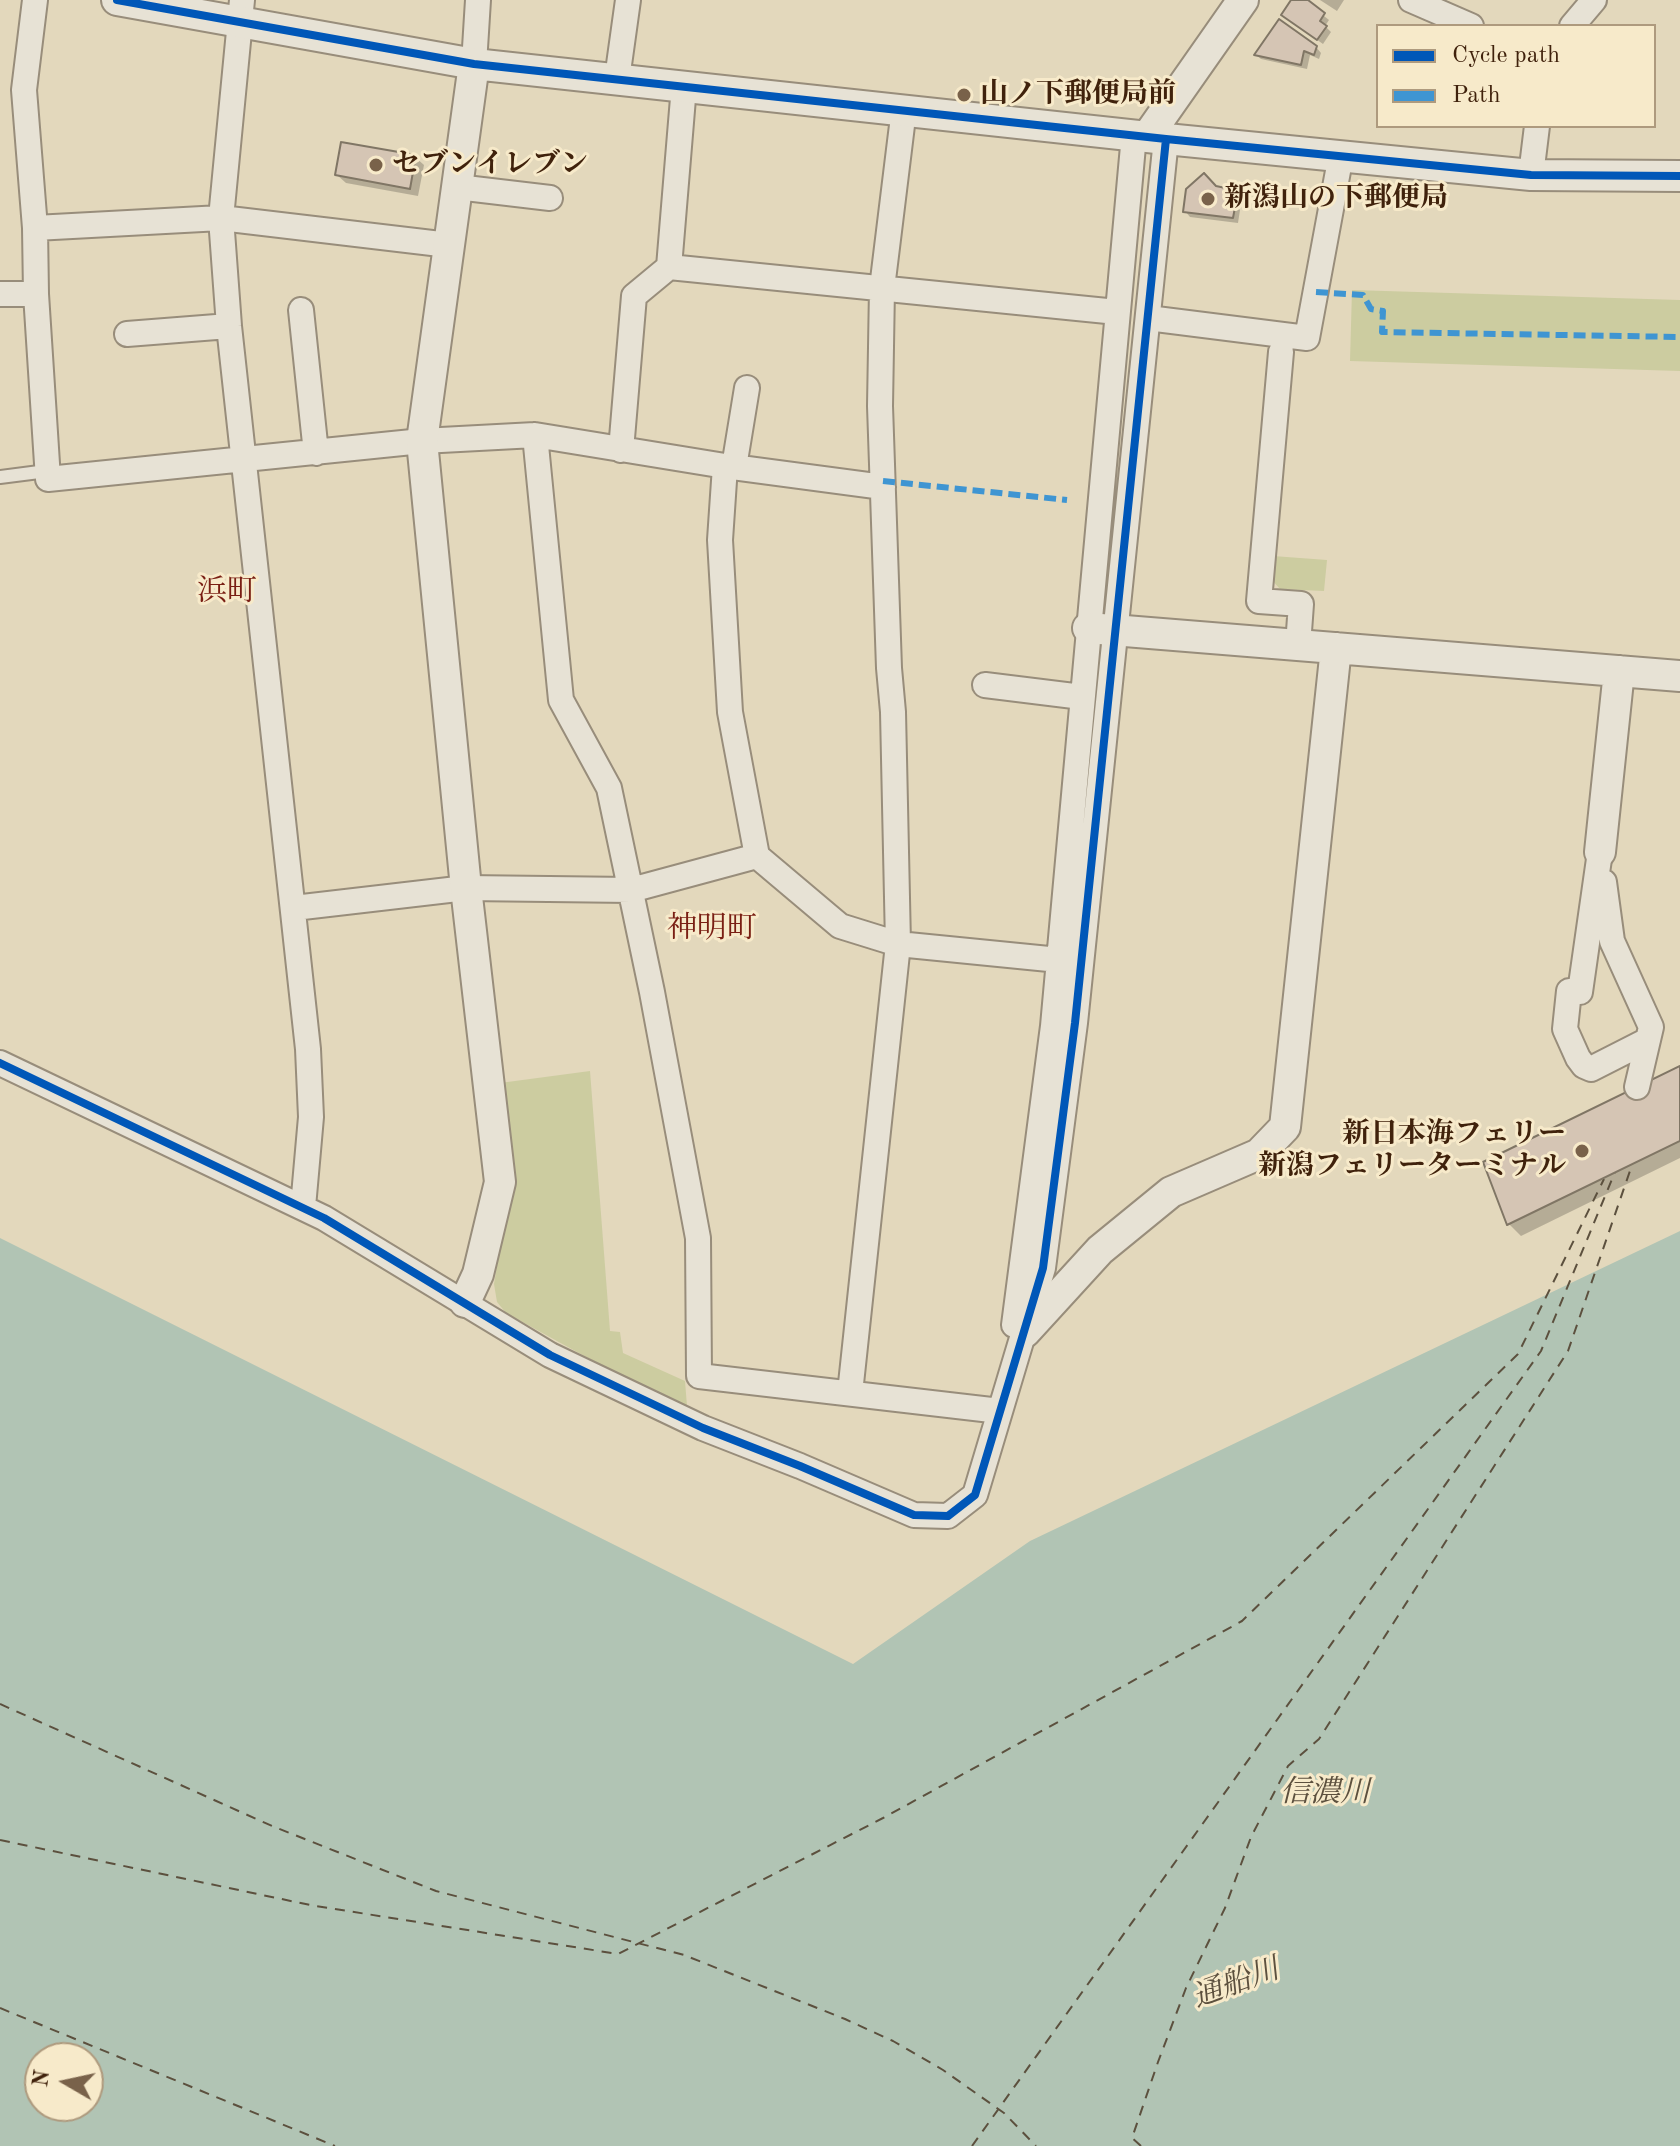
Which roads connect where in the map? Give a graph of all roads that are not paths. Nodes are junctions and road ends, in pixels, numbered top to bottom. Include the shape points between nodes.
1 (35, 0) edge
2 (117, 0) edge
3 (628, 0) edge
4 (1243, 0) edge
5 (1411, 0) edge
6 (475, 1) edge
7 (1589, 1) edge
8 (240, 10) edge
9 (1466, 24) edge
10 (1573, 24) edge
11 (474, 64) junction
12 (617, 79) junction
13 (684, 86) junction
14 (904, 109) junction
15 (1537, 128) edge
16 (1149, 137) junction
17 (1341, 155) junction
18 (1531, 175) junction
19 (1680, 176) edge
20 (457, 187) junction
21 (550, 198) dead end
22 (221, 218) junction
23 (35, 228) junction
24 (449, 245) junction
25 (669, 267) junction
26 (882, 288) junction
27 (0, 294) edge
28 (36, 294) junction
29 (301, 310) dead end
30 (1117, 312) junction
31 (1148, 318) junction
32 (229, 326) junction
33 (127, 334) dead end
34 (1281, 352) dead end
35 (747, 388) dead end
36 (535, 435) junction
37 (422, 441) junction
38 (621, 450) junction
39 (316, 453) junction
40 (245, 459) junction
41 (729, 467) junction
42 (47, 471) junction
43 (0, 477) edge
44 (883, 487) junction
45 (1102, 629) junction
46 (1298, 645) junction
47 (1336, 648) junction
48 (1619, 671) junction
49 (1680, 676) edge
50 (985, 685) dead end
51 (1082, 697) junction
52 (1600, 852) junction
53 (757, 856) junction
54 (466, 888) junction
55 (631, 890) junction
56 (294, 908) junction
57 (898, 944) junction
58 (1059, 960) junction
59 (1648, 1040) junction
60 (0, 1063) edge
61 (1637, 1087) dead end
62 (303, 1207) junction
63 (465, 1302) junction
64 (1025, 1332) junction
65 (850, 1393) junction
66 (1004, 1403) junction

1 - 23 street via 24,90
2 - 8 street
3 - 12 street
4 - 16 street
5 - 9 street
6 - 11 street
7 - 10 street
8 - 11 street
8 - 22 street
11 - 12 street
11 - 20 street
12 - 13 street
13 - 14 street
13 - 25 street
14 - 16 street
14 - 26 street
15 - 18 street
16 - 17 street
16 - 30 street
16 - 31 street
17 - 18 street
17 - 31 street via 1307,338
18 - 19 street
20 - 21 street
20 - 24 street
22 - 23 street
22 - 24 street
22 - 32 street
23 - 28 street
24 - 37 street
25 - 26 street
25 - 38 street via 634,296
26 - 30 street
26 - 44 street
27 - 28 street
28 - 42 street
29 - 39 street
30 - 45 street
31 - 45 street
32 - 33 street
32 - 40 street
34 - 46 street via 1259,601 1301,604
35 - 41 street
36 - 37 street
36 - 38 street
36 - 55 street via 561,700 609,788
37 - 39 street
37 - 54 street
38 - 41 street
39 - 40 street
40 - 42 street via 48,479
40 - 56 street
41 - 44 street
41 - 53 street via 720,540 730,712
42 - 43 lane
44 - 57 street
45 - 46 street
45 - 51 street
45 - 64 street via 1076,1007 1043,1268
46 - 47 street
47 - 48 street
47 - 64 street via 1285,1127 1259,1154 1171,1192 1100,1250
48 - 49 street
48 - 52 street
50 - 51 street
51 - 58 street
52 - 59 street via 1612,941 1651,1027
52 - 59 street via 1580,992 1569,991 1565,1029 1578,1058 1591,1069
53 - 55 street
53 - 57 street via 840,926
54 - 55 street
54 - 56 street
54 - 63 street via 500,1182 478,1274
55 - 65 street via 698,1238 699,1376
56 - 62 street via 311,1117
57 - 58 street
57 - 65 street
58 - 66 street
59 - 61 street
60 - 62 street
62 - 63 street
63 - 66 street via 550,1355 689,1421 914,1515 948,1516 975,1495
64 - 66 street
65 - 66 street

